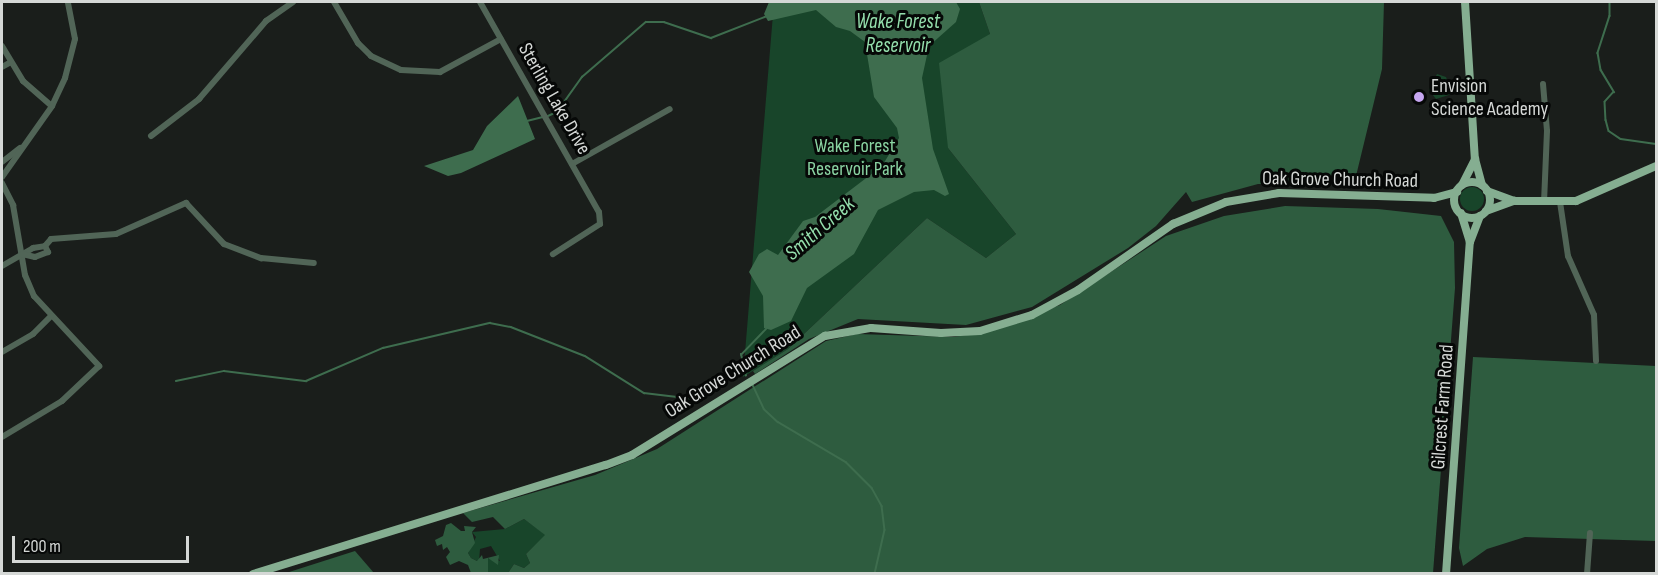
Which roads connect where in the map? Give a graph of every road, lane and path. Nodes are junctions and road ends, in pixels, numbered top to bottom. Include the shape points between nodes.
1 (68, 2) edge
2 (293, 2) edge
3 (334, 2) edge
4 (480, 2) edge
5 (1465, 2) edge
6 (501, 39) junction
7 (2, 46) edge
8 (11, 62) junction
9 (2, 67) edge
10 (1543, 84) dead end
11 (52, 106) junction
12 (670, 109) dead end
13 (151, 136) dead end
14 (20, 148) junction
15 (1475, 159) junction
16 (2, 162) edge
17 (572, 164) junction
18 (1656, 166) edge
19 (2, 177) edge
20 (2, 183) edge
21 (1485, 188) junction
22 (1459, 189) junction
23 (1434, 198) junction
24 (1514, 201) junction
25 (1544, 202) junction
26 (1560, 202) junction
27 (1459, 211) junction
28 (1483, 213) junction
29 (1470, 242) junction
30 (22, 254) junction
31 (553, 254) dead end
32 (314, 263) dead end
33 (2, 266) edge
34 (51, 316) junction
35 (2, 352) edge
36 (1596, 361) dead end
37 (2, 437) edge
38 (1590, 533) dead end
39 (253, 573) edge
40 (1446, 573) edge
41 (1587, 573) edge

1 - 11 street via 75,39 65,78
2 - 13 street via 266,21 199,99
3 - 6 street via 364,49 384,64 401,70 440,72
4 - 6 street, Sterling Lake Drive
5 - 15 main road
6 - 17 street, Sterling Lake Drive
7 - 8 street
8 - 9 street
8 - 11 street via 28,87
10 - 25 street via 1547,131
11 - 14 street
12 - 17 street
14 - 16 street
14 - 19 street
15 - 21 main road
15 - 22 main road
17 - 31 street, Sterling Lake Drive via 599,212 600,224
18 - 26 main road via 1594,196
20 - 30 street via 13,206
21 - 22 main road via 1472,182
21 - 24 main road
21 - 28 main road via 1490,201
22 - 23 main road, Oak Grove Church Road
22 - 27 main road
23 - 27 main road, Oak Grove Church Road
23 - 39 main road, Oak Grove Church Road via 1279,193 1218,204 1173,224 1078,290 1032,315 980,331 941,333 871,328 825,336 632,455
24 - 25 main road
24 - 28 main road
25 - 26 main road
26 - 36 street via 1568,256 1594,315
27 - 28 main road via 1470,217
27 - 29 main road, Gilcrest Farm Road
28 - 29 main road, Gilcrest Farm Road
29 - 40 main road, Gilcrest Farm Road
30 - 32 street via 46,254 45,246 51,239 116,234 186,203 224,244 261,258
30 - 33 street
30 - 34 street via 28,286
34 - 35 street via 33,333
34 - 37 street via 99,366 62,401
38 - 41 street

